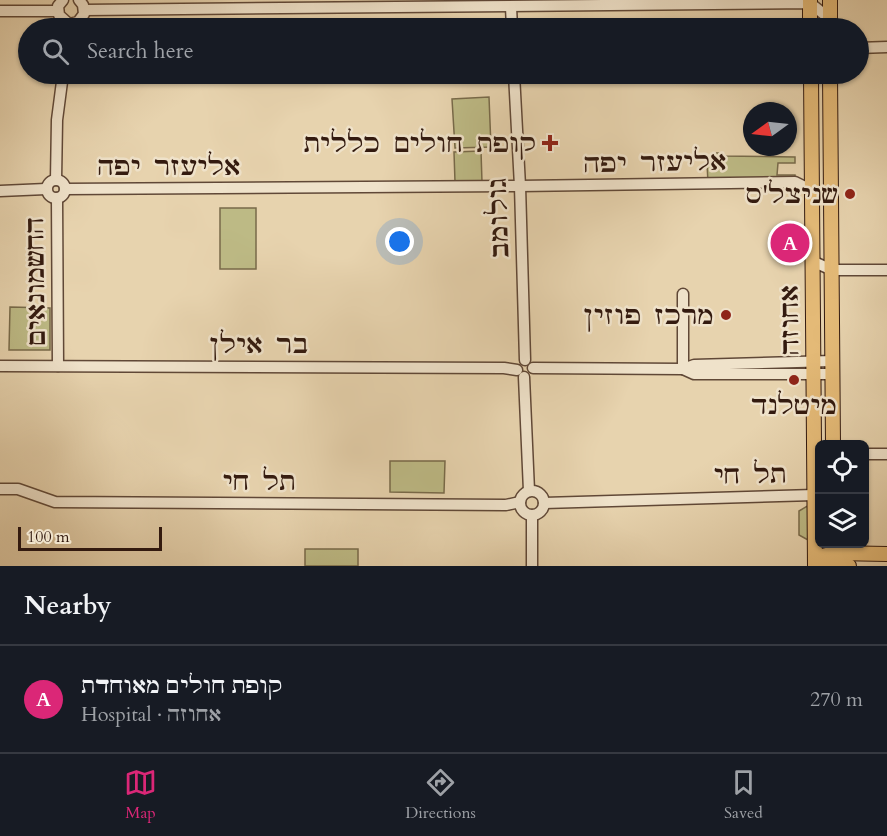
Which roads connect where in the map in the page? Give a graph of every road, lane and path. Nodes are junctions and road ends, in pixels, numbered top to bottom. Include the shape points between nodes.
1 (63, 0) edge
2 (830, 0) edge
3 (810, 2) edge
4 (696, 3) edge
5 (82, 5) edge
6 (511, 7) junction
7 (58, 11) junction
8 (0, 12) edge
9 (61, 18) edge
10 (512, 18) edge
11 (810, 18) edge
12 (825, 18) edge
13 (830, 18) edge
14 (887, 47) edge
15 (869, 48) edge
16 (62, 84) edge
17 (515, 84) edge
18 (811, 84) edge
19 (830, 84) edge
20 (56, 180) junction
21 (520, 186) junction
22 (46, 189) junction
23 (65, 189) junction
24 (812, 190) junction
25 (0, 191) edge
26 (57, 198) junction
27 (812, 261) junction
28 (832, 270) junction
29 (887, 270) edge
30 (683, 294) dead end
31 (529, 364) junction
32 (0, 366) edge
33 (58, 366) junction
34 (814, 367) junction
35 (832, 367) junction
36 (683, 369) junction
37 (520, 374) junction
38 (816, 440) edge
39 (833, 440) edge
40 (869, 454) edge
41 (887, 454) edge
42 (815, 484) edge
43 (0, 489) edge
44 (529, 491) junction
45 (814, 495) junction
46 (520, 502) junction
47 (544, 503) junction
48 (532, 514) junction
49 (854, 548) edge
50 (865, 554) junction
51 (887, 554) edge
52 (834, 557) edge
53 (815, 562) edge
54 (532, 566) edge
55 (849, 566) edge

1 - 7 street
2 - 13 main road
3 - 4 street
3 - 11 main road
3 - 12 street
4 - 6 street
5 - 6 street
6 - 10 street
7 - 8 street
7 - 9 street
14 - 15 street
16 - 20 street, החשמונאים
17 - 21 street, גולומב
18 - 24 main road, אחוזה
19 - 28 main road, אחוזה
20 - 22 street
20 - 23 street
21 - 23 street, אליעזר יפה
21 - 24 street, אליעזר יפה via 796,182
21 - 31 street, גולומב
22 - 25 street
22 - 26 street via 48,195
23 - 26 street
24 - 27 main road, אחוזה
26 - 33 street, החשמונאים
27 - 28 street
27 - 34 main road, אחוזה
28 - 29 street
28 - 35 main road, אחוזה
30 - 36 street
31 - 36 street
31 - 37 street via 530,376
32 - 33 street, בר אילן
33 - 37 street, בר אילן via 492,368
34 - 35 street
34 - 36 street via 694,365
34 - 38 main road, אחוזה
35 - 39 main road, אחוזה
37 - 44 street
40 - 41 street
42 - 45 main road, אחוזה
43 - 46 street, תל חי via 18,489 55,502
44 - 46 street
44 - 47 street via 538,493
45 - 47 street, תל חי
45 - 53 main road, אחוזה
46 - 48 street via 523,510
47 - 48 street via 541,510
48 - 54 street
49 - 50 main road
50 - 51 main road
50 - 52 main road
52 - 53 main road
52 - 55 main road

